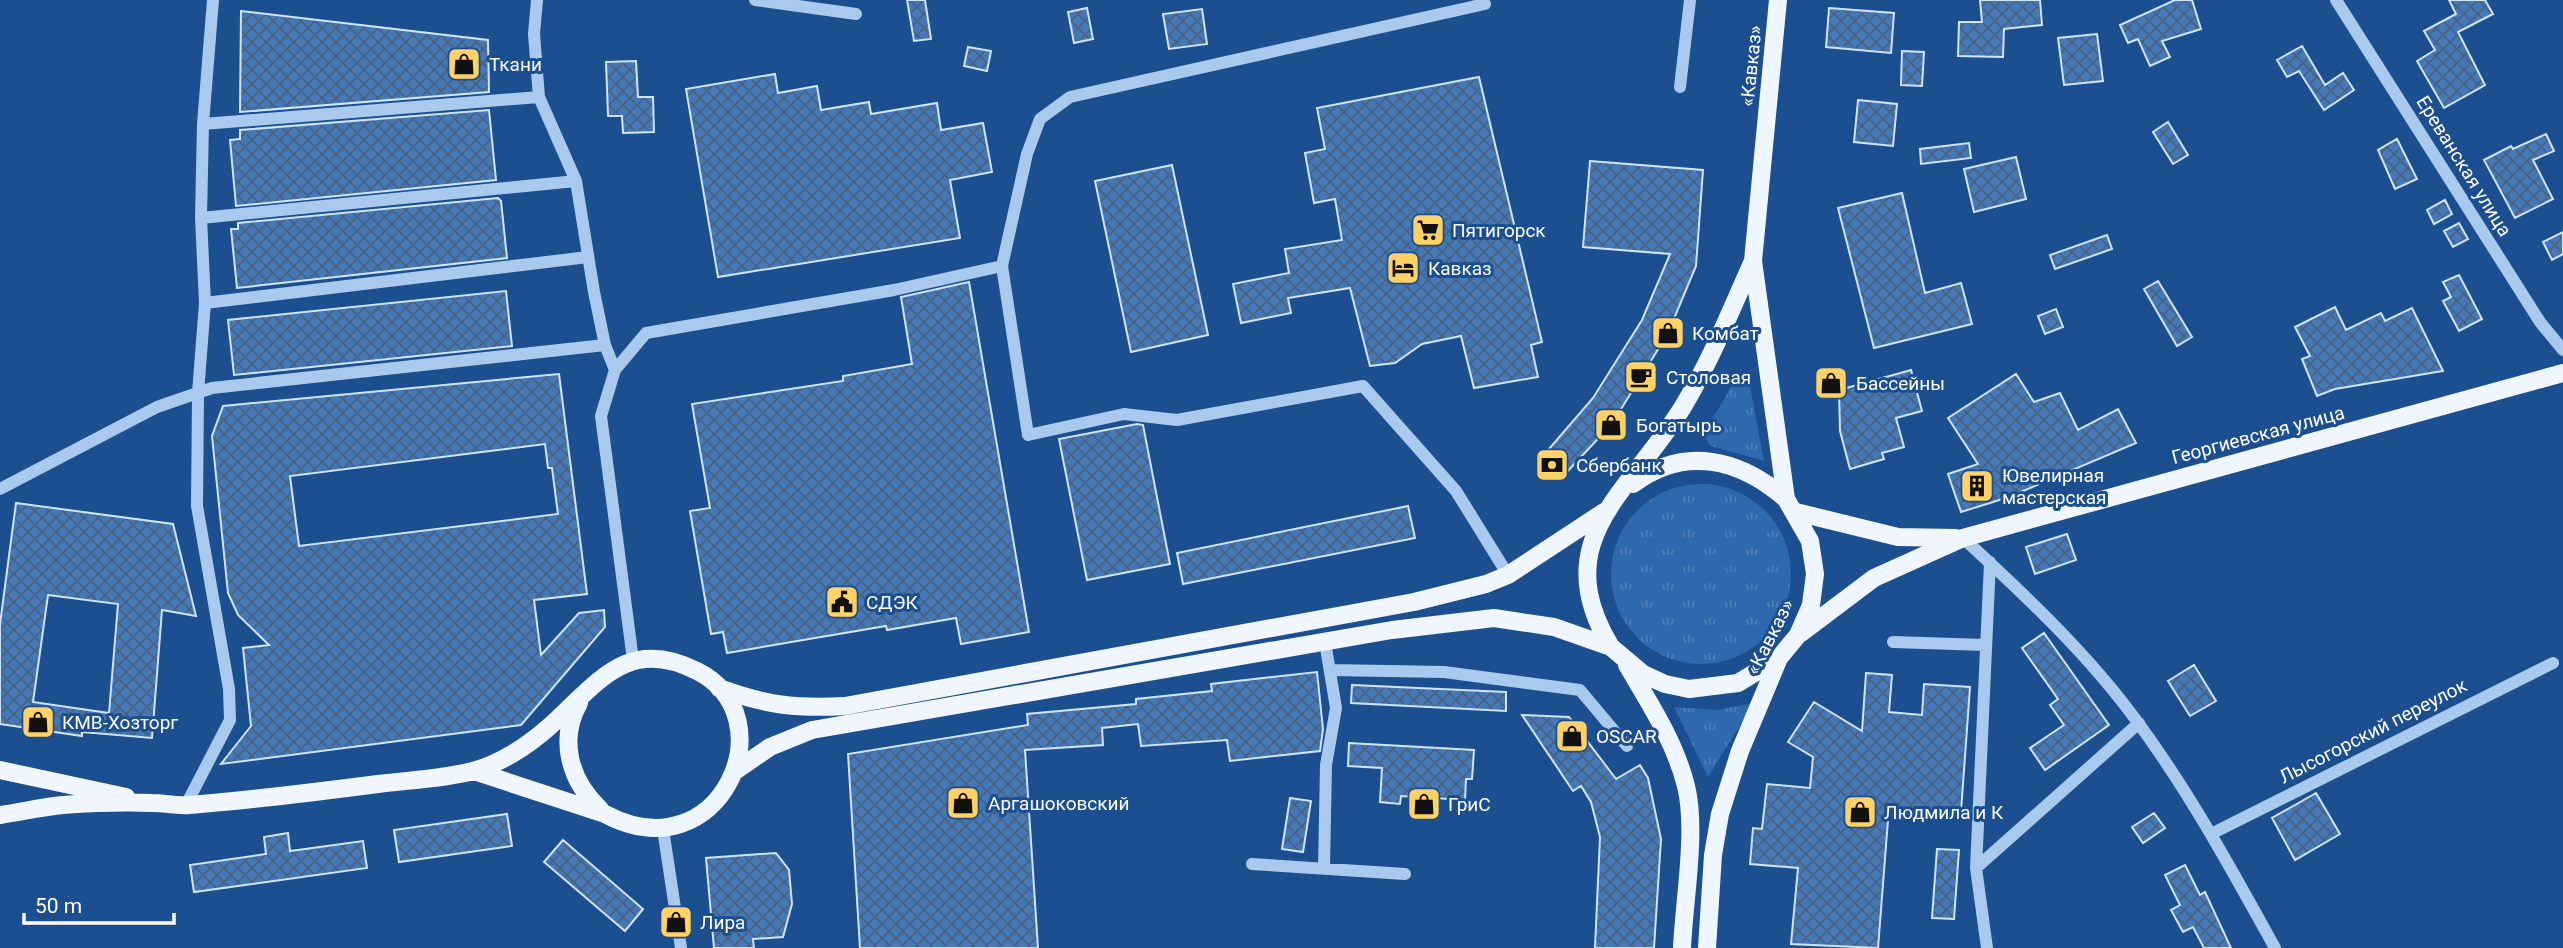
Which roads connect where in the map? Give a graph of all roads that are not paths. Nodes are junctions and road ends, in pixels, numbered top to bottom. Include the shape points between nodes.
1 (213, 0) edge
2 (537, 0) edge
3 (755, 0) edge
4 (1690, 0) edge
5 (1778, 0) edge
6 (2336, 0) edge
7 (1485, 4) dead end
8 (856, 14) dead end
9 (1680, 87) dead end
10 (539, 97) junction
11 (203, 124) junction
12 (576, 181) junction
13 (201, 218) junction
14 (588, 257) junction
15 (1753, 261) junction
16 (1002, 265) junction
17 (205, 303) junction
18 (605, 345) junction
19 (2563, 351) edge
20 (615, 370) junction
21 (2563, 373) edge
22 (198, 393) junction
23 (0, 489) edge
24 (1621, 492) junction
25 (1791, 505) junction
26 (1605, 512) junction
27 (1963, 538) junction
28 (1990, 562) junction
29 (1508, 575) junction
30 (1798, 635) junction
31 (1325, 642) junction
32 (1893, 642) dead end
33 (1985, 645) junction
34 (1617, 653) junction
35 (1779, 658) junction
36 (634, 660) junction
37 (2553, 663) dead end
38 (1329, 670) junction
39 (719, 688) junction
40 (586, 691) junction
41 (2139, 723) junction
42 (1627, 746) dead end
43 (0, 770) edge
44 (474, 771) junction
45 (735, 771) junction
46 (153, 803) junction
47 (186, 805) junction
48 (605, 814) junction
49 (0, 815) edge
50 (663, 829) junction
51 (2211, 834) junction
52 (1252, 864) dead end
53 (1324, 868) junction
54 (1976, 868) junction
55 (1405, 874) dead end
56 (681, 948) edge
57 (1682, 948) edge
58 (1707, 948) edge
59 (1987, 948) edge
60 (2275, 948) edge

1 - 11 street
2 - 10 street via 534,34
3 - 8 street
4 - 9 street
5 - 15 main road, «Кавказ»
6 - 19 street, Ереванская улица via 2540,322
7 - 16 street via 1070,96 1040,119 1027,154
10 - 11 street
10 - 12 street
11 - 13 street
12 - 13 street
12 - 14 street
13 - 17 street
14 - 17 street
14 - 18 street
15 - 24 main road, «Кавказ» via 1698,382 1665,436
15 - 25 main road, «Кавказ»
16 - 20 street via 894,290 646,333
16 - 29 street via 1028,435 1124,414 1177,420 1363,386 1456,491
17 - 22 street
18 - 20 street
18 - 22 street
20 - 36 street via 601,416
21 - 27 main road, Георгиевская улица
22 - 23 street via 157,407
22 - 47 street via 197,506 229,689 230,720
24 - 25 main road via 1646,474 1675,463 1705,461 1763,479
24 - 26 main road, «Кавказ»
25 - 27 main road via 1898,537
25 - 30 main road, «Кавказ» via 1810,541 1815,574 1811,606
26 - 29 main road
26 - 34 main road, «Кавказ» via 1592,538 1587,585 1596,622
27 - 28 street
27 - 30 main road via 1874,578
28 - 33 street
28 - 41 street via 2048,615
29 - 39 main road via 1414,602 845,706 760,703
30 - 35 main road, «Кавказ»
31 - 34 main road via 1494,618 1554,627
31 - 38 street
31 - 45 main road via 812,730 771,747
32 - 33 street
33 - 54 street
34 - 35 main road via 1643,674 1689,689 1738,684
34 - 57 main road, «Кавказ» via 1669,739 1686,788 1690,822
35 - 58 main road, «Кавказ» via 1740,751 1720,814
36 - 39 main road via 680,662
36 - 40 main road via 600,677
37 - 51 street, Лысогорский переулок
38 - 42 street via 1444,672 1580,690
38 - 53 street via 1336,708 1326,765
39 - 45 main road via 738,727
40 - 44 main road via 520,749
40 - 48 main road via 572,715 570,761 584,795
41 - 51 street
41 - 54 street
43 - 46 main road
44 - 47 main road
44 - 48 main road
45 - 50 main road via 727,789 700,816
46 - 47 main road
46 - 49 main road via 61,805
48 - 50 main road via 623,824
50 - 56 street
51 - 60 street
52 - 53 street
53 - 55 street
54 - 59 street

